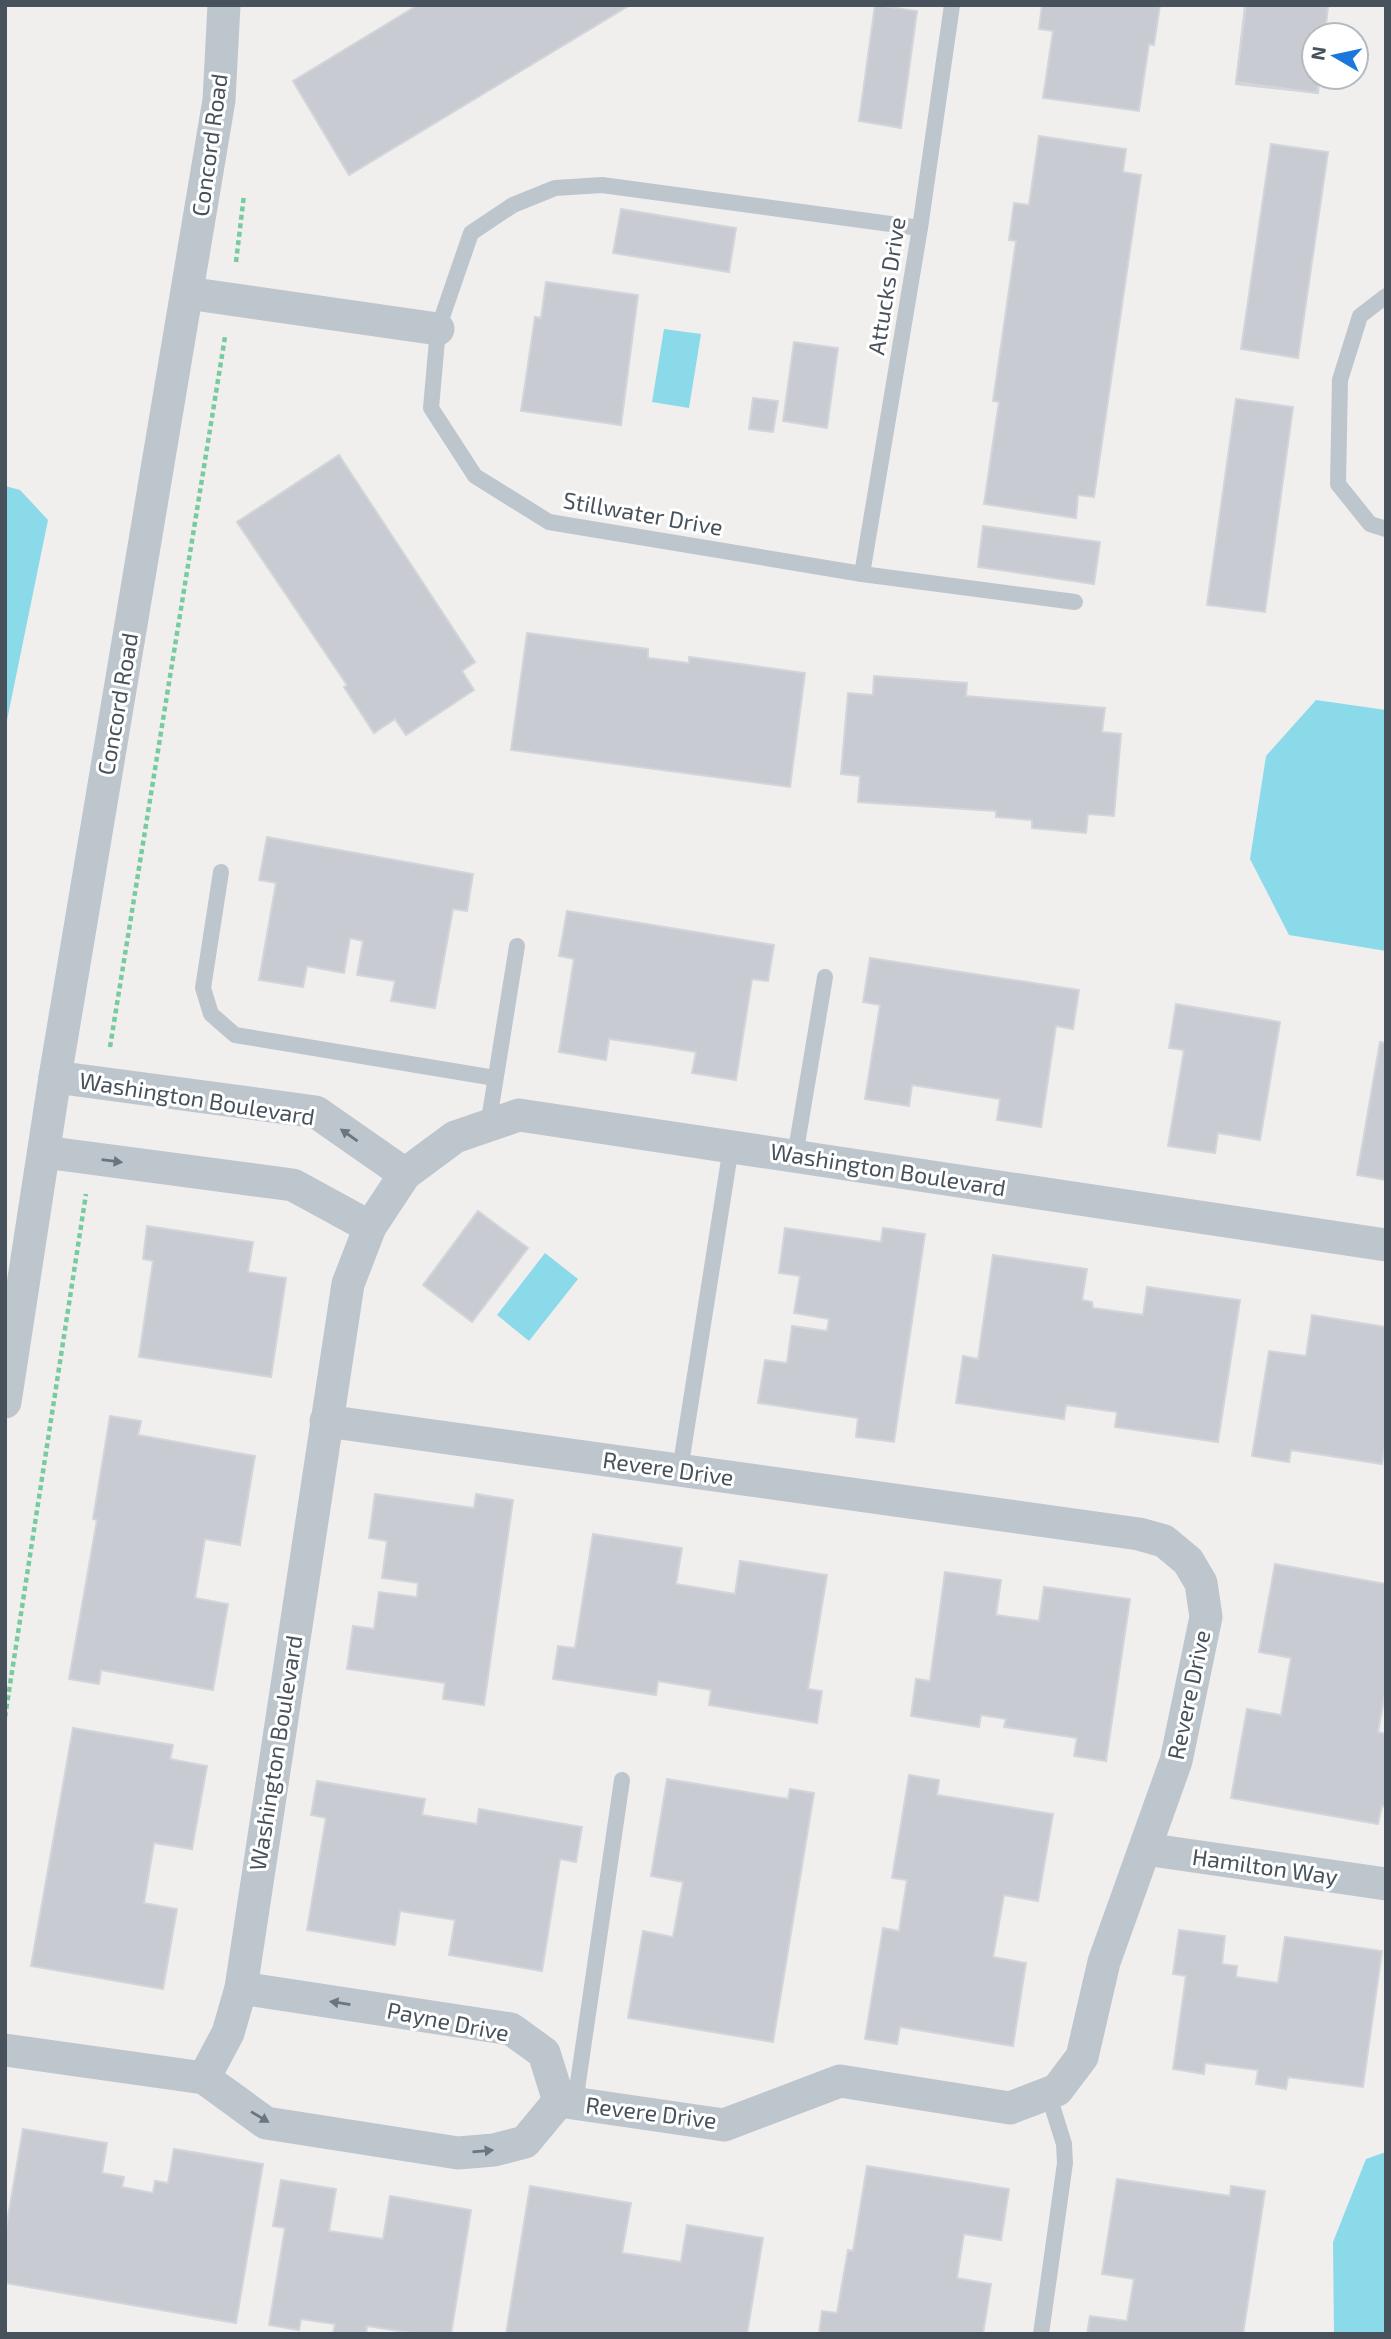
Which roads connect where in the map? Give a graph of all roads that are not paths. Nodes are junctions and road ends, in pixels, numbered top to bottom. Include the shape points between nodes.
1 (224, 5) edge
2 (952, 5) edge
3 (920, 228) junction
4 (187, 293) junction
5 (1386, 296) edge
6 (438, 329) junction
7 (1386, 529) edge
8 (862, 574) junction
9 (1075, 602) dead end
10 (221, 872) dead end
11 (517, 946) dead end
12 (825, 977) dead end
13 (55, 1077) junction
14 (495, 1078) junction
15 (488, 1126) junction
16 (731, 1147) junction
17 (44, 1152) junction
18 (795, 1156) junction
19 (405, 1174) junction
20 (370, 1227) junction
21 (1386, 1245) edge
22 (5, 1402) edge
23 (326, 1421) junction
24 (680, 1470) junction
25 (622, 1780) dead end
26 (1145, 1849) junction
27 (1386, 1884) edge
28 (241, 1988) junction
29 (5, 2050) edge
30 (204, 2078) junction
31 (1048, 2093) junction
32 (567, 2102) junction
33 (1041, 2334) edge

1 - 4 street, Concord Road via 219,100
2 - 3 lane, Attucks Drive
3 - 6 lane, Stillwater Drive via 602,185 555,188 513,205 471,233
3 - 8 lane, Attucks Drive
4 - 6 street
4 - 13 street, Concord Road
5 - 7 lane via 1360,316 1340,380 1338,484 1370,524
6 - 8 lane, Stillwater Drive via 431,408 475,476 550,522
8 - 9 lane, Stillwater Drive
10 - 14 lane via 203,988 211,1014 235,1035
11 - 14 lane
12 - 18 lane
13 - 17 street, Concord Road
19 -> 13 street, Washington Boulevard via 316,1112
14 - 15 lane
15 - 16 street, Washington Boulevard via 519,1115
15 - 19 street, Washington Boulevard via 455,1137
16 - 18 street, Washington Boulevard
16 - 24 lane
17 -> 20 street via 293,1185
17 - 22 street, Concord Road
18 - 21 street, Washington Boulevard
19 - 20 street, Washington Boulevard
20 - 23 street, Washington Boulevard via 348,1284
23 - 24 street, Revere Drive
23 - 28 street, Washington Boulevard
24 - 26 street, Revere Drive via 1164,1541 1188,1561 1201,1583 1206,1617 1176,1761
25 - 32 lane
26 - 27 street, Hamilton Way
26 - 31 street, Revere Drive via 1104,1962 1082,2057 1057,2090
28 - 30 street, Washington Boulevard via 228,2034
32 -> 28 street, Payne Drive via 544,2053 511,2029
29 - 30 street
30 -> 32 street via 266,2123 458,2153 525,2143
31 - 32 street, Revere Drive via 1010,2108 840,2081 724,2124
31 - 33 lane via 1064,2144 1065,2163

